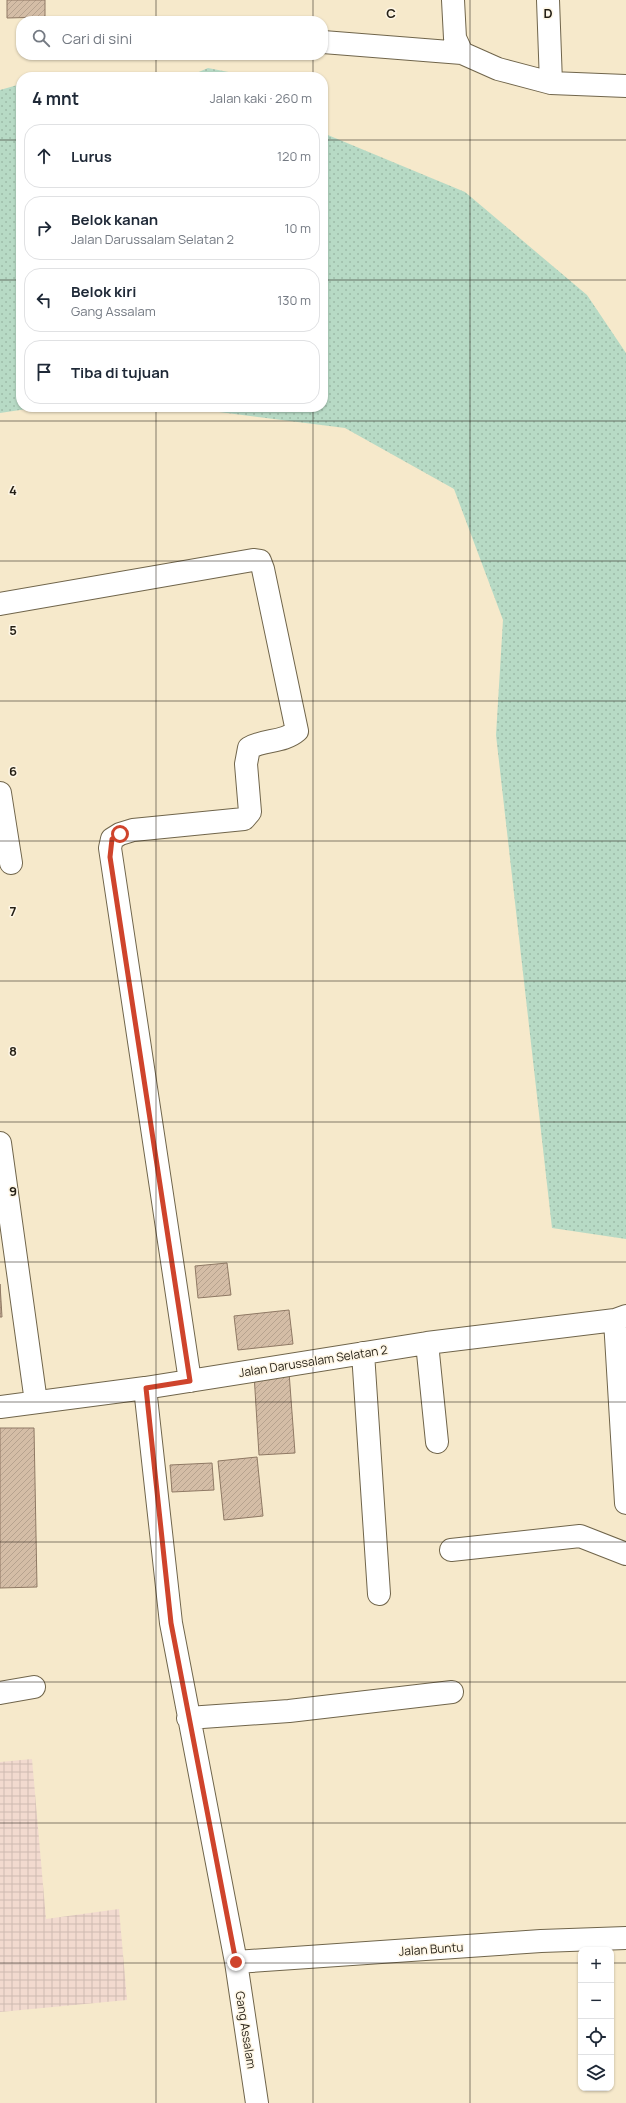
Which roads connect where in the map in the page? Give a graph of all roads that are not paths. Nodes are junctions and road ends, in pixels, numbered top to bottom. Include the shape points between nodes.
1 (453, 0) edge
2 (548, 0) edge
3 (328, 42) edge
4 (462, 53) junction
5 (551, 84) junction
6 (626, 86) edge
7 (0, 604) edge
8 (0, 793) edge
9 (11, 863) dead end
10 (0, 1143) edge
11 (620, 1318) edge
12 (428, 1343) junction
13 (362, 1353) junction
14 (190, 1381) junction
15 (146, 1388) junction
16 (36, 1402) junction
17 (0, 1407) edge
18 (437, 1442) dead end
19 (626, 1503) edge
20 (451, 1550) dead end
21 (626, 1554) edge
22 (379, 1594) dead end
23 (34, 1688) dead end
24 (452, 1692) dead end
25 (0, 1693) edge
26 (188, 1718) junction
27 (626, 1938) edge
28 (236, 1962) junction
29 (257, 2103) edge

1 - 4 street via 455,38
2 - 5 street
3 - 4 street
4 - 5 street via 498,69
5 - 6 street
7 - 14 street via 253,560 260,561 263,569 297,731 290,737 257,743 249,748 246,764 250,812 244,819 133,830 112,839 110,848
8 - 9 street
10 - 16 street
11 - 12 street, Jalan Darussalam Selatan 2
11 - 19 street
12 - 13 street, Jalan Darussalam Selatan 2
12 - 18 street
13 - 14 street, Jalan Darussalam Selatan 2
13 - 22 street
14 - 15 street, Jalan Darussalam Selatan 2
15 - 16 street, Jalan Darussalam Selatan 2
15 - 26 street, Gang Assalam via 171,1623
16 - 17 street, Jalan Darussalam Selatan 2
20 - 21 street via 580,1536
23 - 25 street
24 - 26 street via 289,1711
26 - 28 street, Gang Assalam
27 - 28 street, Jalan Buntu via 542,1941
28 - 29 street, Gang Assalam

